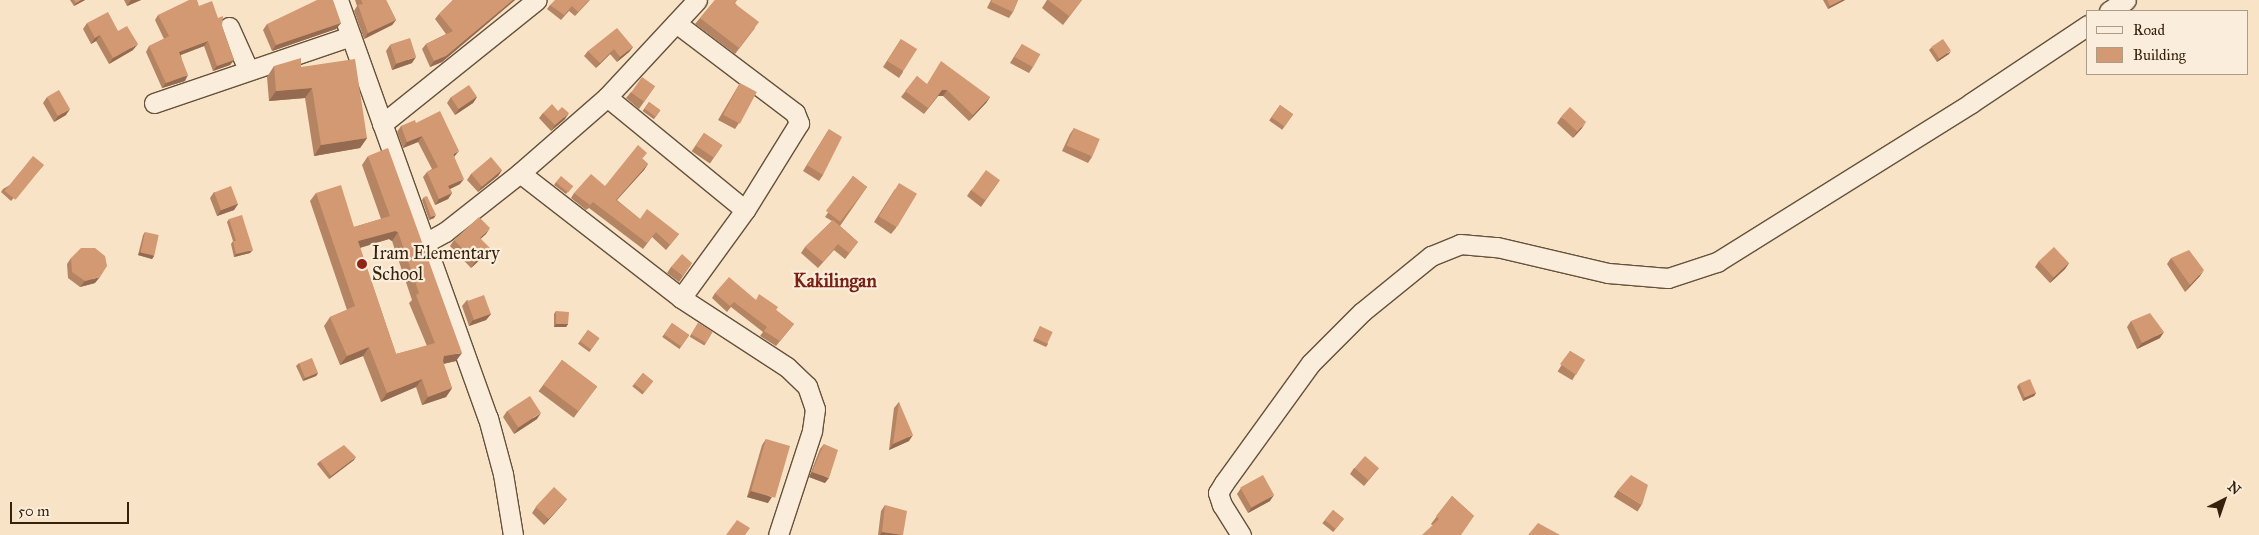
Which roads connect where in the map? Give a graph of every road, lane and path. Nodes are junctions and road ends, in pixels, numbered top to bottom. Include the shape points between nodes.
1 (338, 0) edge
2 (537, 0) edge
3 (697, 0) edge
4 (2126, 0) edge
5 (2111, 10) edge
6 (676, 23) junction
7 (2086, 26) edge
8 (229, 27) dead end
9 (352, 36) junction
10 (248, 69) junction
11 (607, 98) junction
12 (154, 103) dead end
13 (382, 124) junction
14 (520, 173) junction
15 (745, 210) junction
16 (426, 243) junction
17 (681, 298) junction
18 (513, 535) edge
19 (778, 535) edge
20 (1240, 535) edge

1 - 9 street
2 - 13 street
3 - 6 street
4 - 5 street
6 - 11 street
6 - 15 street via 798,119 798,126
7 - 20 street via 1971,103 1717,262 1668,278 1608,273 1497,247 1460,244 1432,256 1362,312 1312,363 1224,483 1218,493
8 - 10 street
9 - 10 street
9 - 13 street
10 - 12 street
11 - 14 street
11 - 15 street
13 - 16 street
14 - 16 street via 445,232
14 - 17 street
15 - 17 street
16 - 18 street via 488,418 503,474
17 - 19 street via 798,375 813,397 812,431

